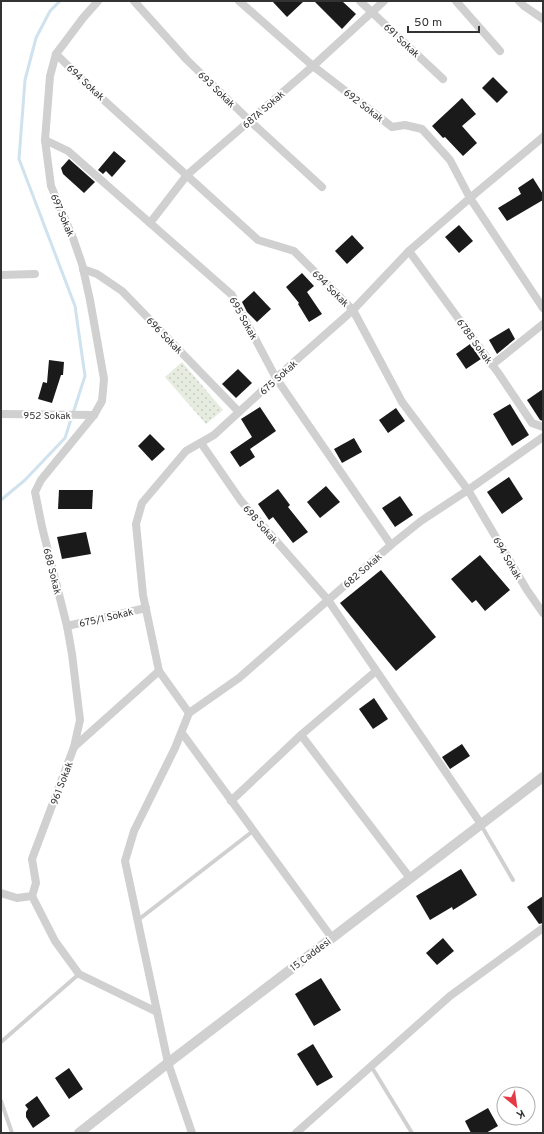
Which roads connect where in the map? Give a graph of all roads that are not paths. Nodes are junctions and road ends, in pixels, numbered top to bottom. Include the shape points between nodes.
1 (98, 1) edge
2 (134, 1) edge
3 (239, 1) edge
4 (360, 1) edge
5 (384, 1) edge
6 (456, 1) edge
7 (519, 1) edge
8 (372, 12) junction
9 (543, 19) edge
10 (500, 50) dead end
11 (56, 54) junction
12 (313, 66) junction
13 (443, 80) dead end
14 (250, 121) junction
15 (45, 140) junction
16 (542, 140) edge
17 (187, 175) junction
18 (322, 187) dead end
19 (470, 198) junction
20 (150, 223) junction
21 (409, 251) junction
22 (83, 269) junction
23 (35, 274) dead end
24 (1, 275) edge
25 (543, 308) edge
26 (353, 310) junction
27 (543, 324) edge
28 (492, 365) junction
29 (276, 378) junction
30 (239, 412) junction
31 (1, 414) edge
32 (94, 415) junction
33 (543, 427) edge
34 (543, 438) edge
35 (201, 443) junction
36 (468, 490) junction
37 (391, 545) junction
38 (328, 600) junction
39 (146, 608) junction
40 (543, 613) edge
41 (67, 626) junction
42 (159, 671) junction
43 (376, 671) junction
44 (190, 713) junction
45 (182, 733) junction
46 (301, 735) junction
47 (74, 747) junction
48 (542, 778) edge
49 (231, 801) junction
50 (481, 824) junction
51 (253, 831) junction
52 (410, 878) junction
53 (513, 880) dead end
54 (1, 893) edge
55 (32, 896) junction
56 (138, 920) junction
57 (543, 928) edge
58 (332, 938) junction
59 (79, 974) junction
60 (157, 1012) junction
61 (1, 1042) edge
62 (168, 1063) junction
63 (371, 1066) junction
64 (1, 1101) edge
65 (12, 1133) edge
66 (79, 1133) edge
67 (192, 1133) edge
68 (296, 1133) edge
69 (412, 1133) edge

1 - 11 street, 697 Sokak
2 - 14 street, 693 Sokak via 187,60
3 - 12 street, 692 Sokak
4 - 8 street, 691 Sokak
5 - 8 street, 687A Sokak
6 - 10 street
7 - 9 street
8 - 12 street, 687A Sokak
8 - 13 street, 691 Sokak
11 - 15 street, 697 Sokak via 50,76
11 - 17 street, 694 Sokak
12 - 14 street, 687A Sokak
12 - 19 street, 692 Sokak via 392,126 422,128 450,160
14 - 17 street, 687A Sokak
14 - 18 street, 693 Sokak
15 - 20 street, 695 Sokak via 68,151
15 - 22 street, 697 Sokak via 51,186
16 - 19 street, 675 Sokak
17 - 20 street, 687A Sokak
17 - 26 street, 694 Sokak via 258,240 294,250
19 - 21 street, 675 Sokak
19 - 25 street, 692 Sokak
20 - 29 street, 695 Sokak via 232,295
21 - 26 street, 675 Sokak
21 - 28 street, 678B Sokak
22 - 30 street, 696 Sokak via 97,274 122,291
22 - 32 street, 697 Sokak via 104,379 102,401
23 - 24 street
26 - 29 street, 675 Sokak
26 - 36 street, 694 Sokak via 402,402
27 - 28 street
28 - 33 street, 678B Sokak via 532,423
29 - 30 street, 675 Sokak
29 - 37 street, 695 Sokak
30 - 35 street, 675 Sokak via 214,435
31 - 32 street, 952 Sokak
32 - 41 street, 688 Sokak via 41,480 35,492
34 - 36 street, 682 Sokak
35 - 38 street, 698 Sokak via 241,501
35 - 39 street, 675 Sokak via 186,451 142,503 136,524
36 - 37 street, 682 Sokak via 421,521
36 - 40 street, 694 Sokak
37 - 38 street, 682 Sokak
38 - 43 street, 698 Sokak
38 - 44 street, 682 Sokak via 239,678
39 - 41 street, 675/1 Sokak
39 - 42 street, 675 Sokak
41 - 47 street, 688 Sokak via 80,720
42 - 44 street
42 - 47 street, 961 Sokak
43 - 46 street
43 - 50 street, 698 Sokak
44 - 45 street
45 - 49 street
45 - 56 street via 134,832 125,861
46 - 49 street
46 - 52 street
47 - 55 street, 961 Sokak via 32,859 36,883
48 - 50 street, 15 Caddesi
49 - 51 street
50 - 52 street, 15 Caddesi
50 - 53 lane
51 - 56 lane
51 - 58 street
52 - 58 street, 15 Caddesi
54 - 55 street via 17,898
55 - 59 street via 55,941
56 - 60 street
57 - 63 street via 450,996
58 - 62 street, 15 Caddesi
59 - 60 street
59 - 61 lane
60 - 62 street
62 - 66 street, 15 Caddesi
62 - 67 street
63 - 68 street
63 - 69 lane
64 - 65 lane

